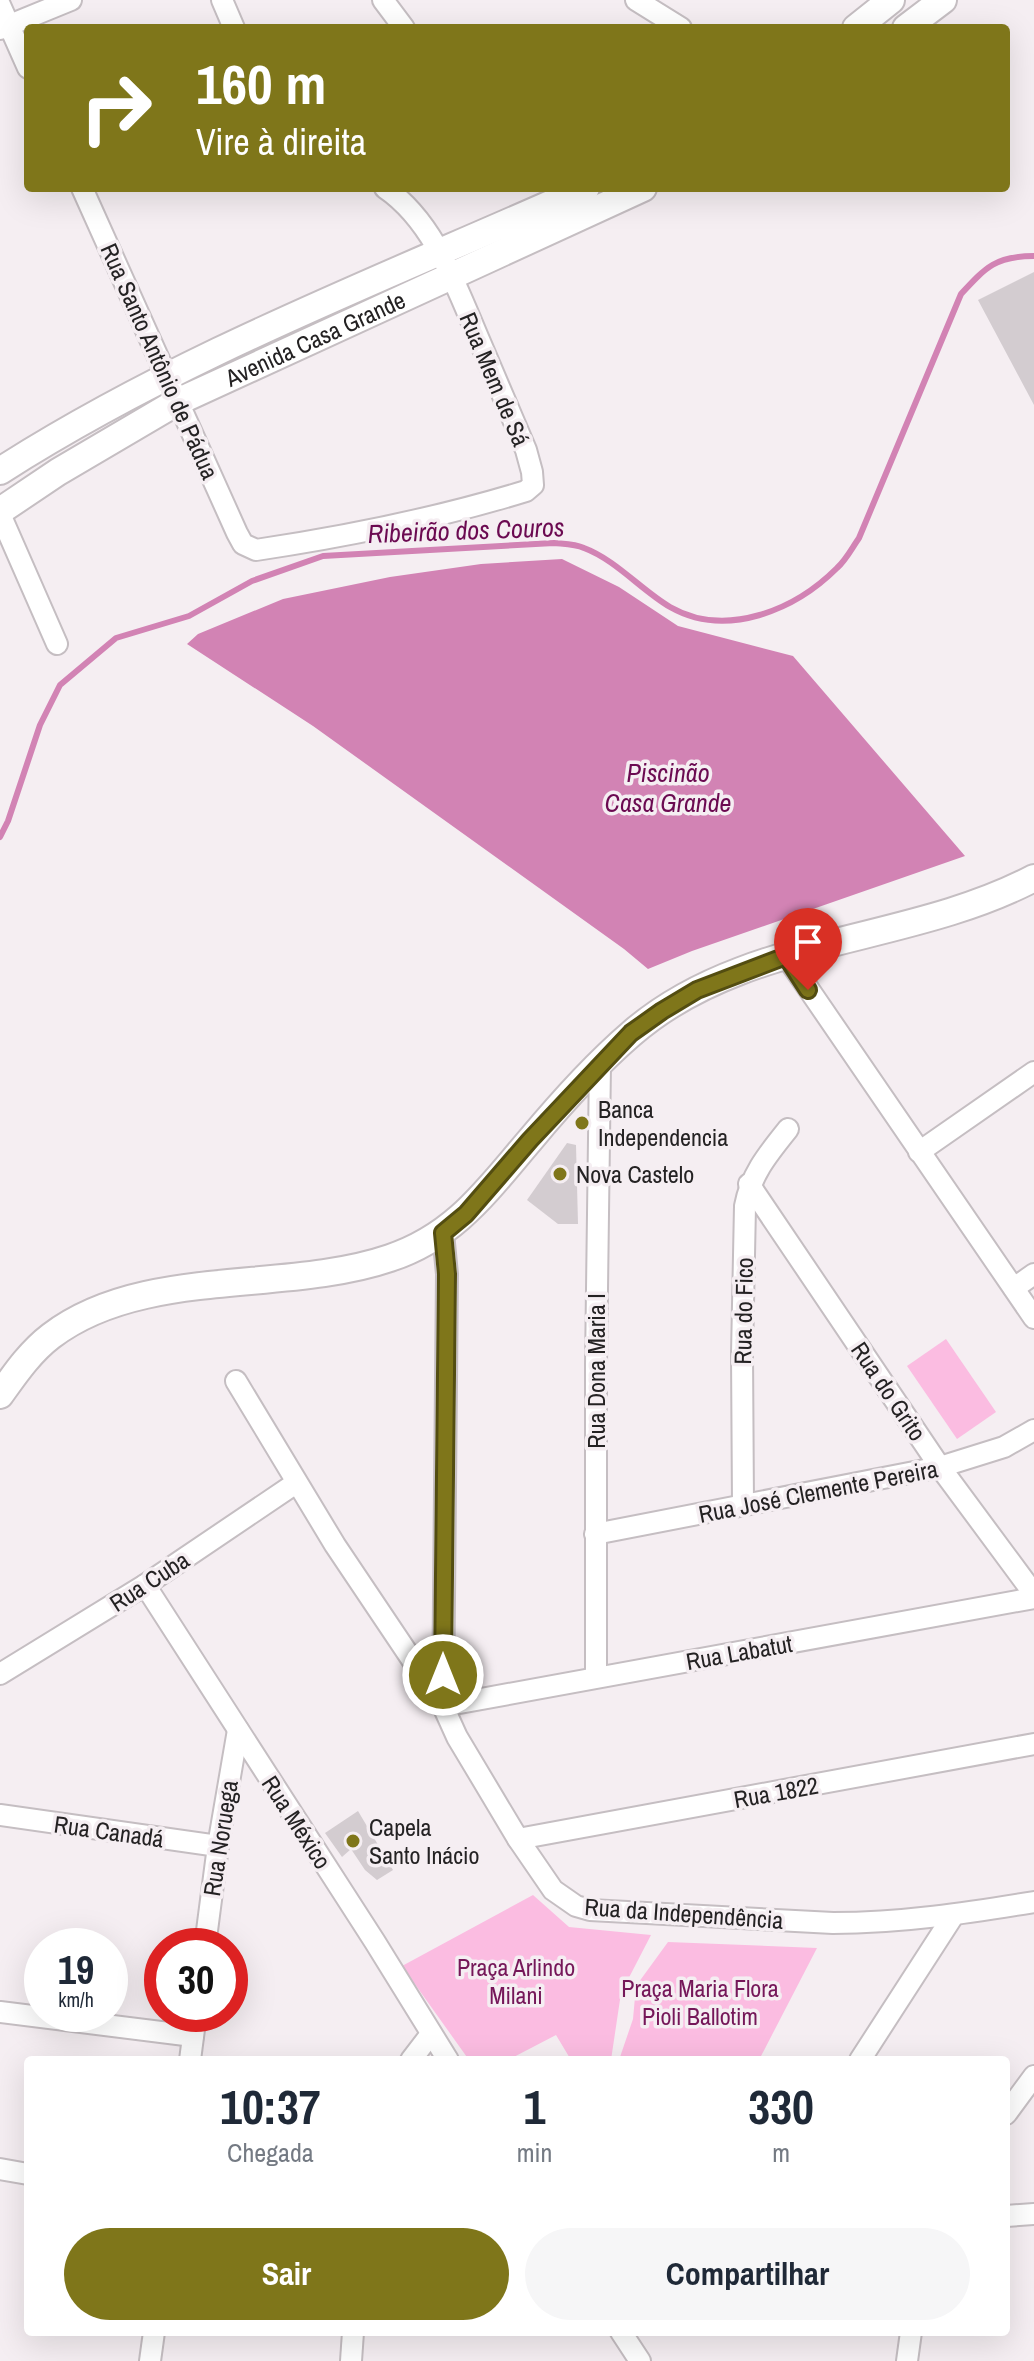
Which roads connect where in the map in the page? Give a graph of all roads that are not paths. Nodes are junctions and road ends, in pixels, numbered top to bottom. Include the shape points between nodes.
1 (71, 0) edge
2 (222, 0) edge
3 (383, 0) edge
4 (636, 0) edge
5 (891, 0) edge
6 (943, 0) edge
7 (0, 5) edge
8 (232, 24) edge
9 (401, 24) edge
10 (675, 24) edge
11 (861, 24) edge
12 (911, 24) edge
13 (4, 27) edge
14 (24, 61) edge
15 (84, 192) edge
16 (391, 192) edge
17 (579, 192) edge
18 (633, 192) edge
19 (446, 264) junction
20 (167, 375) junction
21 (177, 402) junction
22 (0, 471) edge
23 (0, 512) edge
24 (237, 533) joint
25 (57, 644) dead end
26 (1034, 878) edge
27 (786, 956) junction
28 (600, 1064) junction
29 (1034, 1072) edge
30 (788, 1129) dead end
31 (919, 1152) junction
32 (749, 1184) junction
33 (443, 1233) junction
34 (1034, 1274) edge
35 (1014, 1288) junction
36 (1034, 1318) edge
37 (236, 1381) dead end
38 (0, 1395) edge
39 (1034, 1430) edge
40 (940, 1467) junction
41 (296, 1483) junction
42 (743, 1505) junction
43 (595, 1534) junction
44 (145, 1585) junction
45 (1034, 1596) edge
46 (0, 1674) edge
47 (596, 1677) junction
48 (443, 1706) junction
49 (238, 1730) junction
50 (1034, 1744) edge
51 (0, 1815) edge
52 (518, 1839) junction
53 (218, 1846) junction
54 (1034, 1902) edge
55 (953, 1916) junction
56 (207, 1928) edge
57 (0, 2012) edge
58 (194, 2032) edge
59 (431, 2034) junction
60 (193, 2036) junction
61 (190, 2056) edge
62 (414, 2056) edge
63 (445, 2056) edge
64 (863, 2056) edge
65 (1034, 2076) edge
66 (1010, 2109) edge
67 (0, 2169) edge
68 (24, 2173) edge
69 (1034, 2214) edge
70 (1010, 2216) edge
71 (153, 2336) edge
72 (353, 2336) edge
73 (624, 2336) edge
74 (910, 2336) edge
75 (150, 2361) edge
76 (351, 2361) edge
77 (640, 2361) edge
78 (907, 2361) edge

1 - 13 street
2 - 8 street
3 - 9 street
4 - 10 street
5 - 11 main road
6 - 12 main road
7 - 13 street
13 - 14 street
15 - 20 street, Rua Santo Antônio de Pádua
16 - 19 street, Rua Mem de Sá
17 - 19 main road, Avenida Casa Grande
18 - 19 main road, Avenida Casa Grande
19 - 20 main road, Avenida Casa Grande
19 - 21 main road, Avenida Casa Grande
19 - 24 street, Rua Mem de Sá via 526,450 533,485 473,508 332,538 256,550 243,544
20 - 21 street, Rua Santo Antônio de Pádua
20 - 22 main road, Avenida Casa Grande
21 - 23 main road, Avenida Casa Grande
21 - 24 street, Rua Santo Antônio de Pádua
23 - 25 street
26 - 27 main road via 929,920
27 - 28 main road via 733,974 673,1004 631,1033
27 - 31 street
28 - 33 main road
28 - 43 street, Rua Dona Maria I
29 - 31 street
30 - 32 street, Rua do Fico
31 - 35 street
32 - 40 street, Rua do Grito
32 - 42 street, Rua do Fico via 742,1340
33 - 38 main road via 357,1268 158,1292 116,1304 51,1335
33 - 48 street
34 - 35 street
35 - 36 street
37 - 41 street, Rua da Independência
39 - 40 street, Rua José Clemente Pereira via 1004,1447
40 - 42 street, Rua José Clemente Pereira
40 - 45 street, Rua do Grito
41 - 44 street, Rua Cuba
41 - 48 street, Rua da Independência
42 - 43 street, Rua José Clemente Pereira
43 - 47 street, Rua Dona Maria I
44 - 46 street, Rua Cuba
44 - 49 street, Rua México
45 - 47 street, Rua Labatut
47 - 48 street, Rua Labatut
48 - 52 street, Rua da Independência
49 - 53 street, Rua Noruega
49 - 59 street, Rua México
50 - 52 street, Rua 1822
51 - 53 street, Rua Canadá
52 - 55 street, Rua da Independência via 553,1890 590,1910 833,1923
53 - 56 street, Rua Noruega
54 - 55 street, Rua da Independência
55 - 64 street
57 - 60 street
58 - 60 street
59 - 62 street
59 - 63 street, Rua México
60 - 61 street
65 - 66 street
67 - 68 street
69 - 70 street
71 - 75 street
72 - 76 street
73 - 77 street
74 - 78 street

